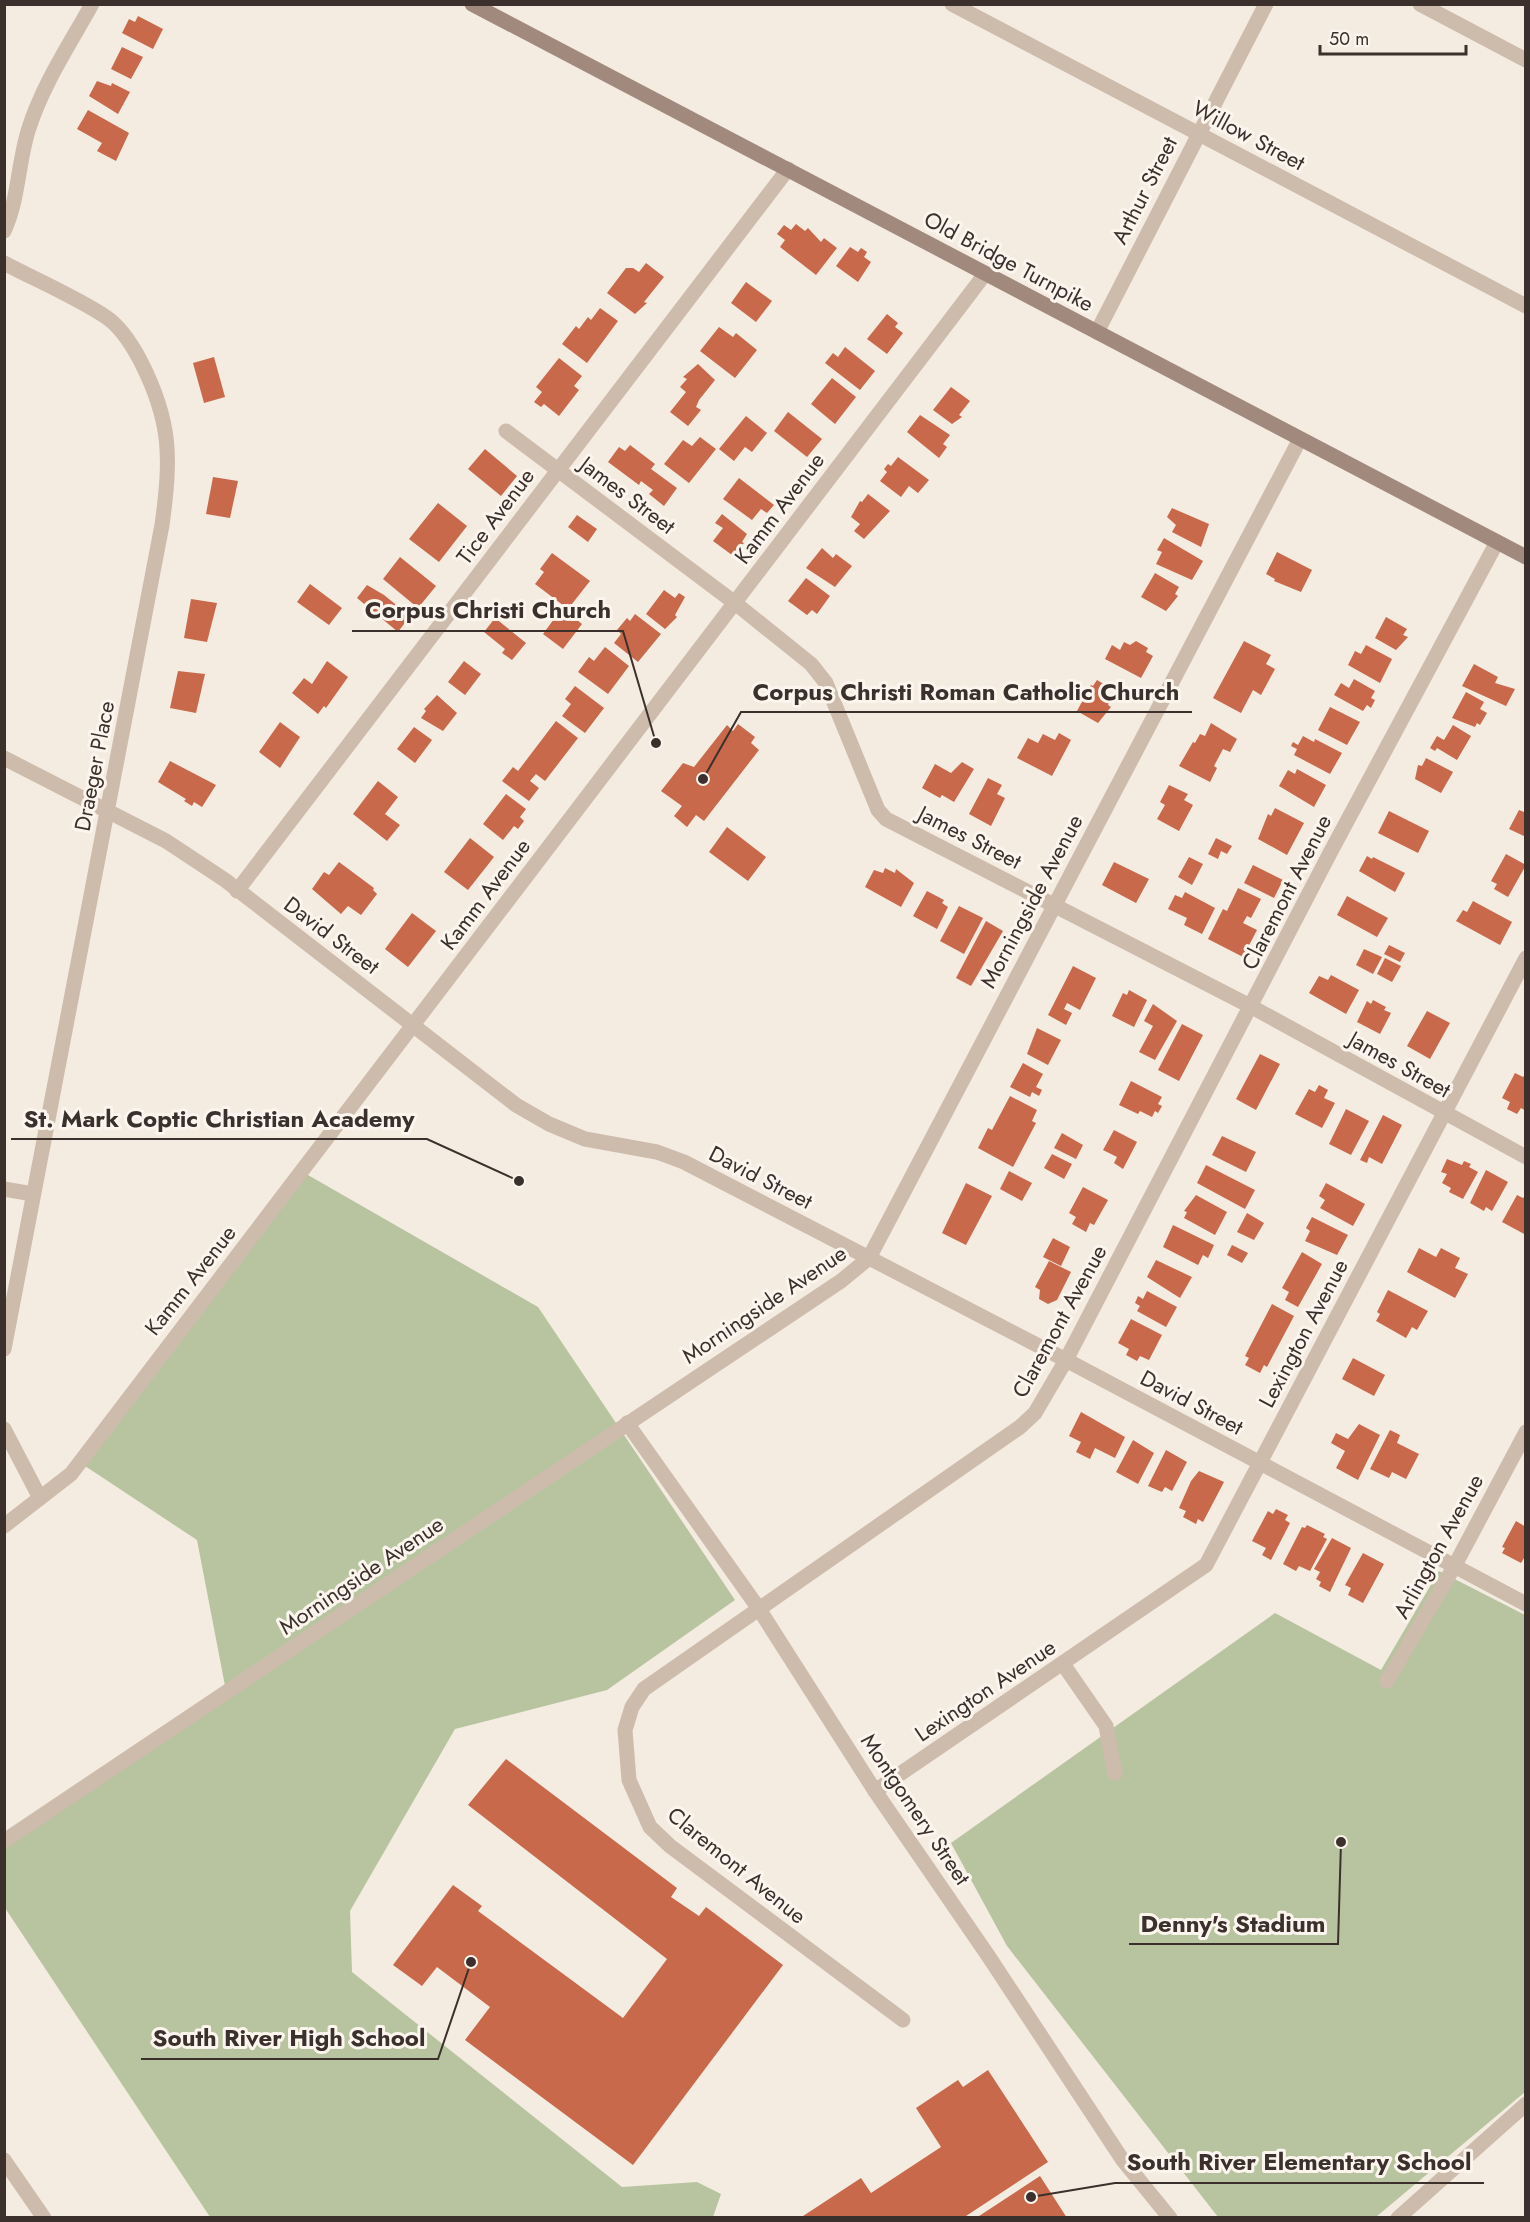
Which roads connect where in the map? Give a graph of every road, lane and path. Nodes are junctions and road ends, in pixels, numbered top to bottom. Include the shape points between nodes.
1 (92, 4) edge
2 (472, 4) edge
3 (952, 4) edge
4 (1266, 4) edge
5 (1420, 4) edge
6 (1526, 60) edge
7 (1198, 134) junction
8 (788, 169) junction
9 (4, 231) edge
10 (4, 262) edge
11 (985, 274) junction
12 (1526, 306) edge
13 (1097, 332) junction
14 (506, 431) dead end
15 (1300, 439) junction
16 (558, 471) junction
17 (1497, 542) junction
18 (1526, 557) edge
19 (735, 603) junction
20 (4, 758) edge
21 (109, 812) junction
22 (237, 891) junction
23 (1054, 904) junction
24 (1526, 958) edge
25 (1252, 1007) junction
26 (413, 1024) junction
27 (1444, 1114) junction
28 (1526, 1157) edge
29 (4, 1189) edge
30 (33, 1194) junction
31 (869, 1258) junction
32 (4, 1349) edge
33 (1066, 1360) junction
34 (627, 1423) junction
35 (4, 1429) edge
36 (1526, 1432) edge
37 (1260, 1464) junction
38 (40, 1498) junction
39 (4, 1526) edge
40 (1454, 1567) junction
41 (1526, 1604) edge
42 (759, 1609) junction
43 (1064, 1664) junction
44 (1387, 1681) dead end
45 (1115, 1773) dead end
46 (875, 1791) junction
47 (4, 1841) edge
48 (903, 2020) dead end
49 (1526, 2104) edge
50 (4, 2160) edge
51 (44, 2217) edge
52 (1170, 2217) edge
53 (1398, 2217) edge

1 - 9 street via 38,102 22,150
2 - 8 street, Old Bridge Turnpike
3 - 7 street, Willow Street
4 - 7 street, Arthur Street
5 - 6 street
7 - 12 street, Willow Street
7 - 13 street, Arthur Street
8 - 11 street, Old Bridge Turnpike
8 - 16 street, Tice Avenue
10 - 21 street, Draeger Place via 107,318 135,351 163,412 169,468 162,525
11 - 13 street, Old Bridge Turnpike
11 - 19 street, Kamm Avenue
13 - 15 street, Old Bridge Turnpike
14 - 16 street, James Street
15 - 17 street, Old Bridge Turnpike
15 - 23 street, Morningside Avenue
16 - 19 street, James Street
16 - 22 street, Tice Avenue
17 - 18 street, Old Bridge Turnpike
17 - 25 street, Claremont Avenue
19 - 23 street, James Street via 811,664 826,683 878,810 886,819
19 - 26 street, Kamm Avenue
20 - 21 street, David Street
21 - 22 street, David Street via 166,841
21 - 30 street, Draeger Place
22 - 26 street, David Street
23 - 25 street, James Street
23 - 31 street, Morningside Avenue
24 - 27 street, Lexington Avenue
25 - 27 street, James Street
25 - 33 street, Claremont Avenue
26 - 31 street, David Street via 516,1105 549,1124 585,1138 657,1152 684,1162
26 - 38 street, Kamm Avenue via 71,1474
27 - 28 street, James Street
27 - 37 street, Lexington Avenue
29 - 30 street
30 - 32 street, Draeger Place
31 - 33 street, David Street
31 - 34 street, Morningside Avenue via 841,1281
33 - 37 street, David Street
33 - 42 street, Claremont Avenue via 1035,1413 1020,1427
34 - 42 street, Montgomery Street
34 - 47 street, Morningside Avenue
35 - 38 street
36 - 40 street, Arlington Avenue
37 - 40 street, David Street
37 - 43 street, Lexington Avenue via 1206,1565
38 - 39 street, Kamm Avenue
40 - 41 street, David Street
40 - 44 street, Arlington Avenue
42 - 46 street, Montgomery Street
42 - 48 street, Claremont Avenue via 644,1689 632,1707 625,1730 633,1792 650,1827 670,1846
43 - 45 street via 1106,1726
43 - 46 street, Lexington Avenue
46 - 52 street, Montgomery Street via 1122,2159
49 - 53 street
50 - 51 street

